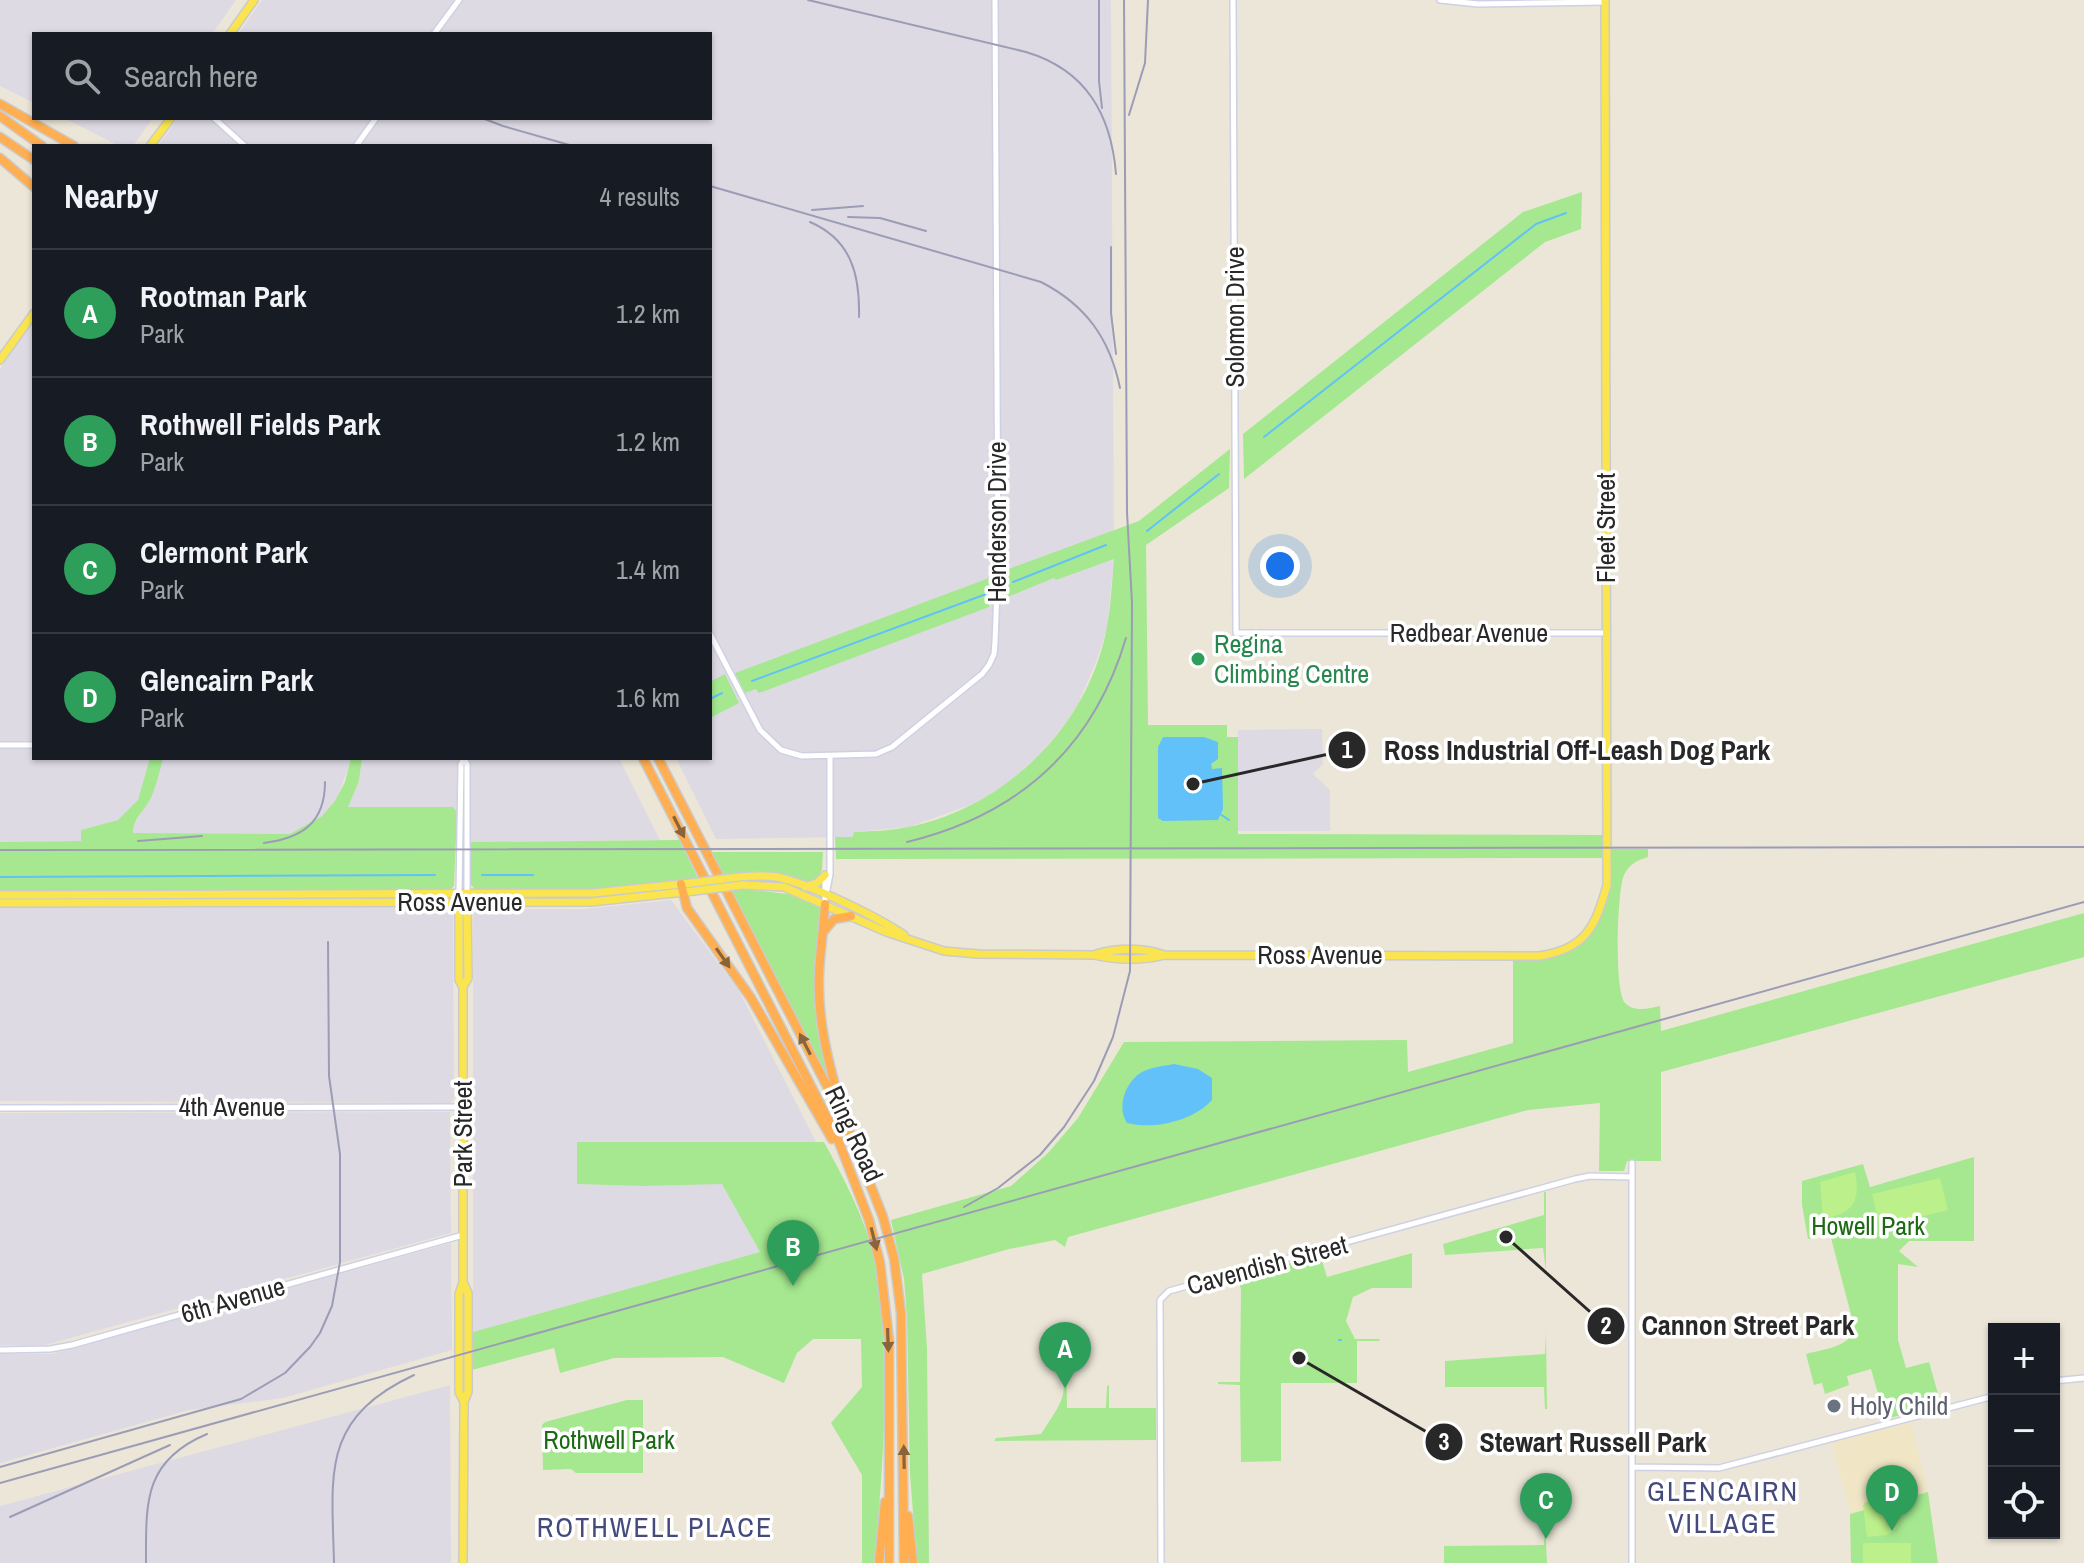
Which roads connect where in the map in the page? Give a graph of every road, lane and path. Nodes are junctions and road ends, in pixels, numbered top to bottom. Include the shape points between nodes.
1 (254, 0) edge
2 (459, 0) edge
3 (995, 0) edge
4 (1233, 0) edge
5 (1440, 0) edge
6 (1605, 1) edge
7 (231, 32) edge
8 (435, 32) edge
9 (0, 104) edge
10 (0, 116) edge
11 (170, 120) edge
12 (216, 120) edge
13 (375, 120) edge
14 (0, 137) edge
15 (39, 144) edge
16 (70, 144) edge
17 (152, 144) edge
18 (243, 144) edge
19 (357, 144) edge
20 (0, 158) edge
21 (32, 159) edge
22 (32, 185) edge
23 (32, 316) edge
24 (0, 360) edge
25 (1236, 633) joint
26 (1607, 633) junction
27 (712, 638) edge
28 (0, 745) edge
29 (32, 745) edge
30 (830, 757) junction
31 (463, 760) edge
32 (644, 760) edge
33 (659, 760) edge
34 (827, 871) junction
35 (741, 881) junction
36 (805, 887) junction
37 (681, 888) junction
38 (0, 895) edge
39 (463, 898) junction
40 (825, 900) junction
41 (0, 903) edge
42 (851, 916) junction
43 (823, 932) junction
44 (909, 938) junction
45 (1477, 955) joint
46 (463, 1107) junction
47 (0, 1108) edge
48 (846, 1123) junction
49 (1632, 1163) dead end
50 (1632, 1177) junction
51 (854, 1178) junction
52 (463, 1235) junction
53 (0, 1350) edge
54 (2084, 1378) edge
55 (2060, 1380) edge
56 (1988, 1398) edge
57 (889, 1457) junction
58 (1632, 1467) junction
59 (904, 1481) junction
60 (463, 1563) edge
61 (879, 1563) edge
62 (889, 1563) edge
63 (904, 1563) edge
64 (913, 1563) edge
65 (1161, 1563) edge
66 (1632, 1563) edge

1 - 7 main road
2 - 8 street
3 - 30 street, Henderson Drive via 994,654 982,674 892,747 876,754
4 - 25 street, Solomon Drive
5 - 6 street
6 - 26 main road, Fleet Street
9 - 16 highway
10 - 15 highway
11 - 17 main road
12 - 18 street
13 - 19 street
14 - 21 highway
20 - 22 highway
23 - 24 main road
25 - 26 street, Redbear Avenue
26 - 45 main road, Fleet Street via 1607,885 1599,913 1584,938 1570,949 1539,956
27 - 30 street, Henderson Drive via 765,736 791,754
28 - 29 street
30 - 34 street
31 - 39 street, Park Street
32 -> 51 highway, Ring Road
48 -> 33 highway, Ring Road
34 - 36 main road
34 - 40 street
35 - 36 main road, Ross Avenue via 768,876
35 - 37 main road, Ross Avenue, bridge
35 - 40 main road, Ross Avenue
36 - 40 main road, Ross Avenue
37 - 39 main road, Ross Avenue via 591,902
37 -> 51 highway via 687,908 777,1041
38 - 39 main road, Ross Avenue
39 - 41 main road, Ross Avenue
39 - 46 main road, Park Street
40 - 42 main road, Ross Avenue
40 - 43 highway
40 - 44 main road, Ross Avenue
42 - 43 highway via 834,919
42 - 44 main road, Ross Avenue
43 - 48 highway via 822,1031
44 - 45 main road, Ross Avenue via 967,954
46 - 47 street, 4th Avenue
46 - 52 main road, Park Street
59 -> 48 highway, Ring Road via 899,1287 883,1217
49 - 50 street
50 - 58 street
50 - 65 street, Cavendish Street via 1575,1179 1169,1291 1160,1300
51 -> 57 highway, Ring Road via 880,1263 887,1312
52 - 53 street, 6th Avenue via 72,1345
52 - 60 main road, Park Street via 463,1282 468,1293
54 - 55 street
56 - 58 street via 1719,1468
57 - 61 highway
57 - 62 highway, Ring Road
58 - 66 street
59 - 63 highway, Ring Road
59 - 64 highway

